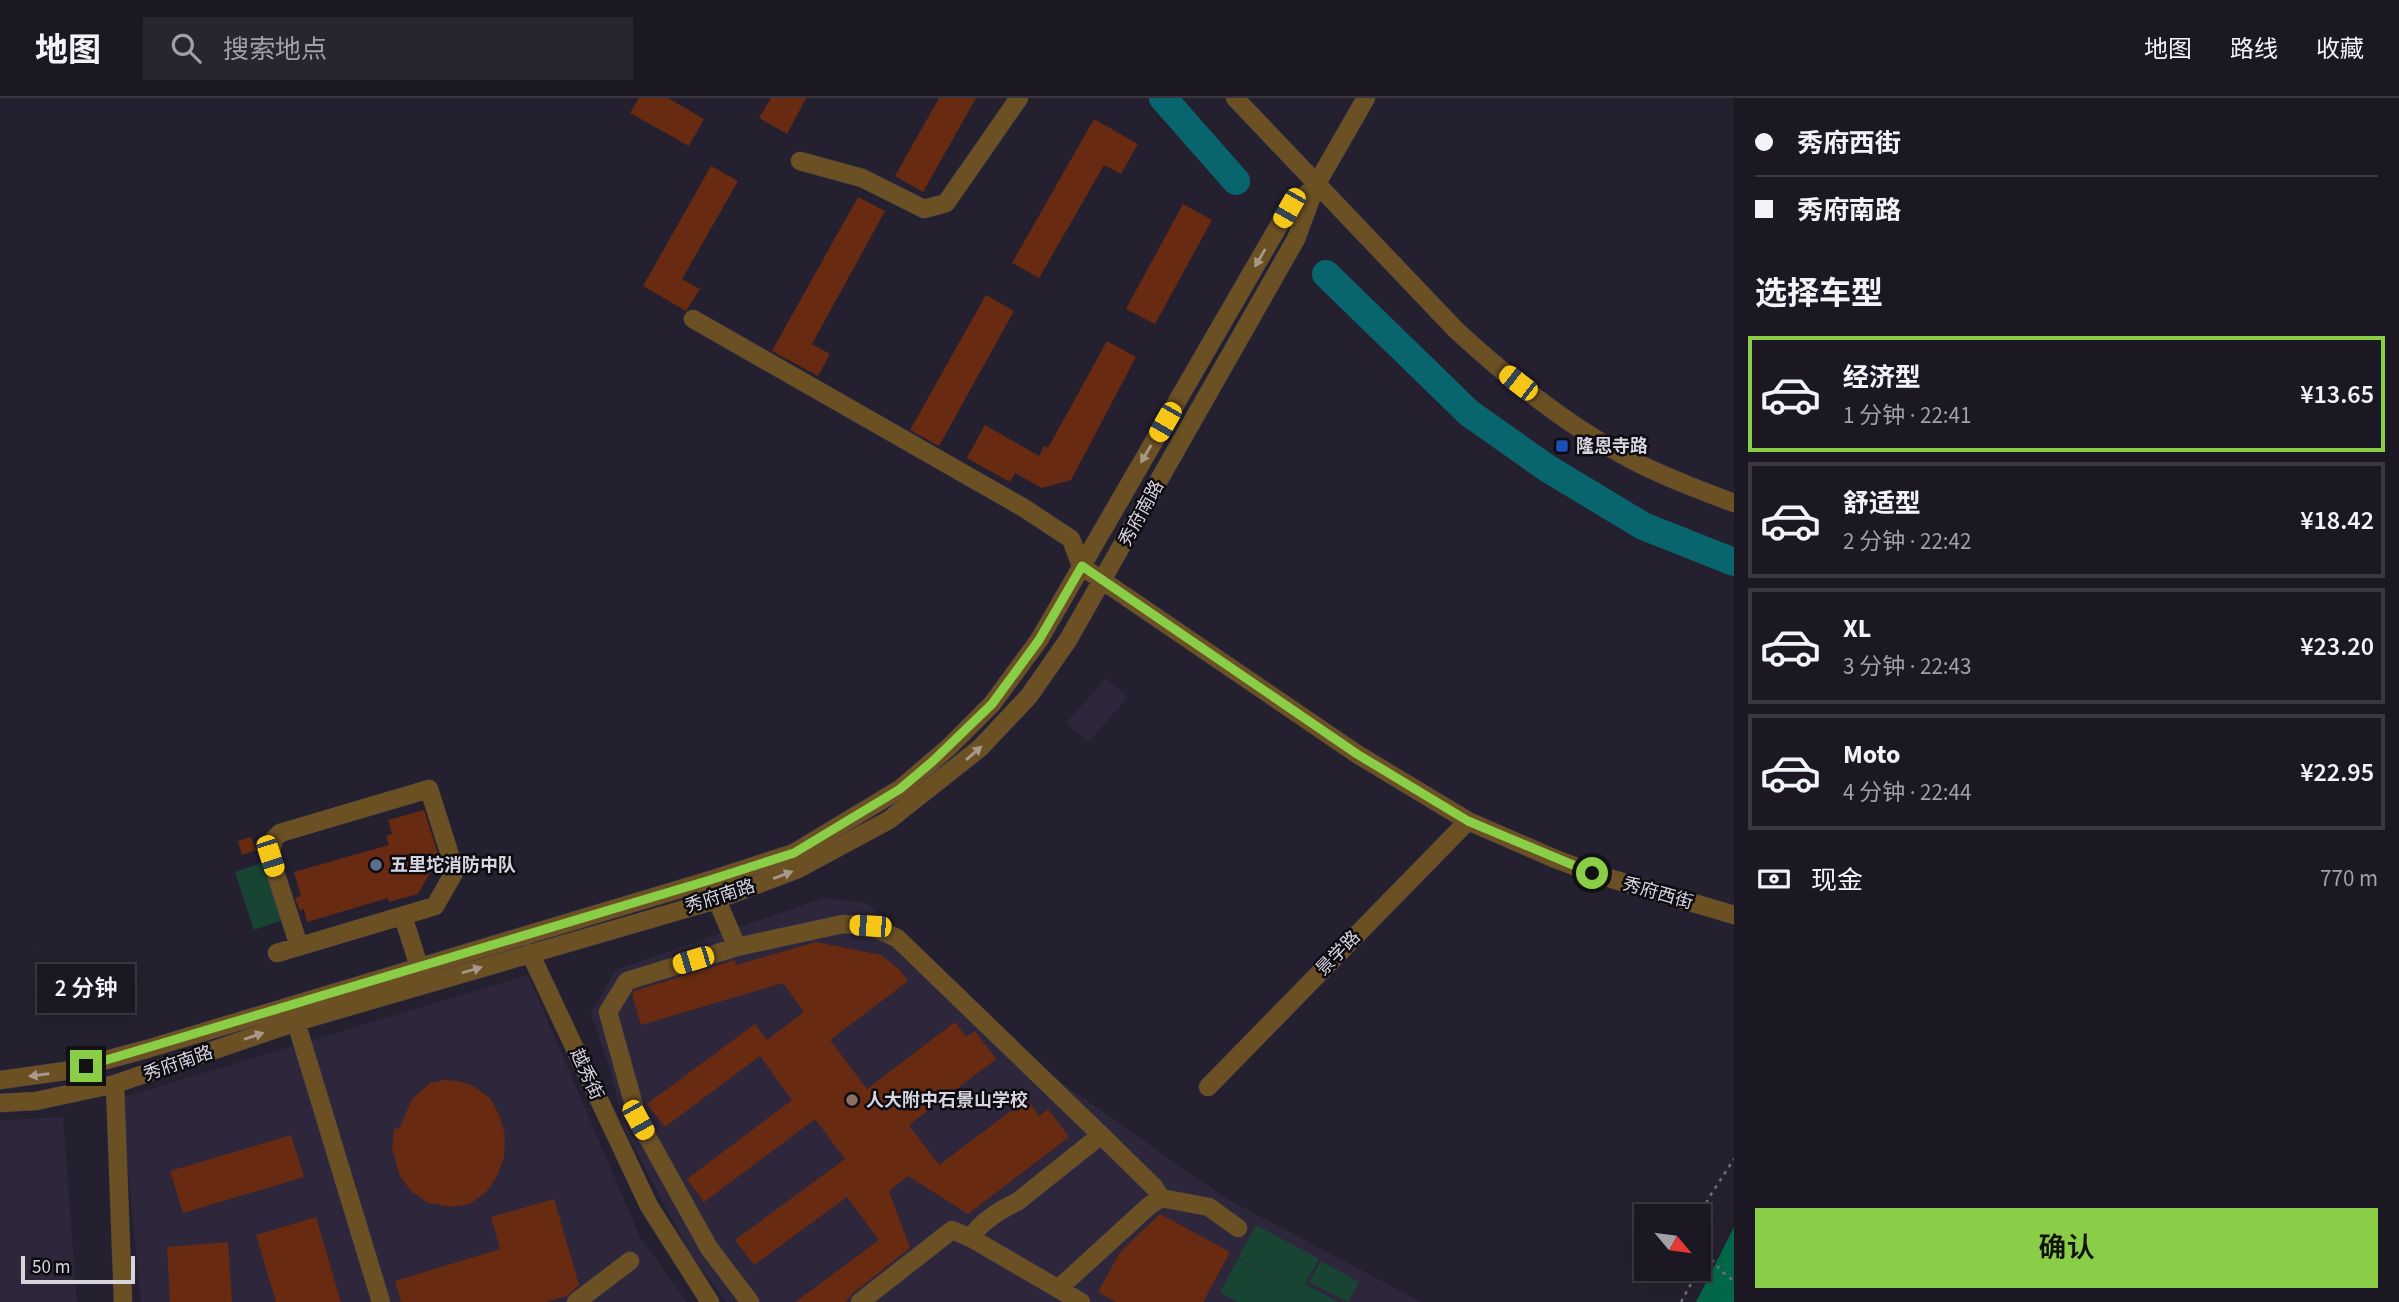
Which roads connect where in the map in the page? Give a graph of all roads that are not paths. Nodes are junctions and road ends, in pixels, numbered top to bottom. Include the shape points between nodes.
1 (1019, 98) edge
2 (1235, 98) edge
3 (1366, 98) edge
4 (800, 161) dead end
5 (1316, 186) junction
6 (694, 320) dead end
7 (1734, 503) edge
8 (1082, 566) junction
9 (1103, 580) junction
10 (1468, 821) junction
11 (710, 880) junction
12 (716, 900) junction
13 (1734, 915) edge
14 (403, 916) junction
15 (299, 946) junction
16 (737, 947) junction
17 (277, 953) dead end
18 (530, 953) junction
19 (419, 966) junction
20 (424, 984) junction
21 (296, 1022) junction
22 (0, 1080) edge
23 (115, 1084) junction
24 (1208, 1087) dead end
25 (0, 1103) edge
26 (1101, 1135) junction
27 (1161, 1198) junction
28 (1238, 1227) dead end
29 (971, 1238) junction
30 (630, 1261) dead end
31 (1058, 1289) junction
32 (123, 1302) edge
33 (381, 1302) edge
34 (576, 1302) edge
35 (710, 1302) edge
36 (750, 1302) edge
37 (860, 1302) edge
38 (1081, 1302) edge

1 - 4 street via 946,203 924,209 862,178
2 - 5 street
3 - 5 street, 秀府南路
5 - 7 street via 1456,330 1518,383 1634,461
5 -> 8 street, 秀府南路 via 1289,208
5 - 9 street, 秀府南路 via 1296,239
6 - 8 street via 1024,509 1071,539
8 - 9 street, 秀府西街
8 - 11 street, 秀府南路 via 1039,640 992,704 900,789 794,853
9 - 10 street, 秀府西街 via 1357,754
12 -> 9 street, 秀府南路 via 799,869 888,820 980,748 1029,696 1069,640
10 - 13 street, 秀府西街 via 1592,873
10 - 24 street, 景学路
11 - 12 street
11 - 19 street, 秀府南路
12 - 16 street
12 - 18 street, 秀府南路
14 - 15 street
14 - 15 street via 435,906 455,871 429,789 280,833 274,839 270,856
14 - 19 street
15 - 17 street
16 - 26 street via 843,924 870,926 897,938
16 - 36 street via 627,981 608,1012 638,1120 709,1248
20 -> 18 street, 秀府南路
18 - 35 street, 越秀街 via 649,1206
19 - 20 street
19 -> 22 street, 秀府南路 via 124,1055 65,1071
20 - 21 street, 秀府南路
23 -> 21 street, 秀府南路
21 - 33 street
23 - 25 street, 秀府南路 via 36,1101
23 - 32 street
26 - 27 street
26 - 29 street
27 - 28 street via 1209,1207
27 - 31 street
29 - 31 street
29 - 37 street via 952,1230
30 - 34 street
31 - 38 street

